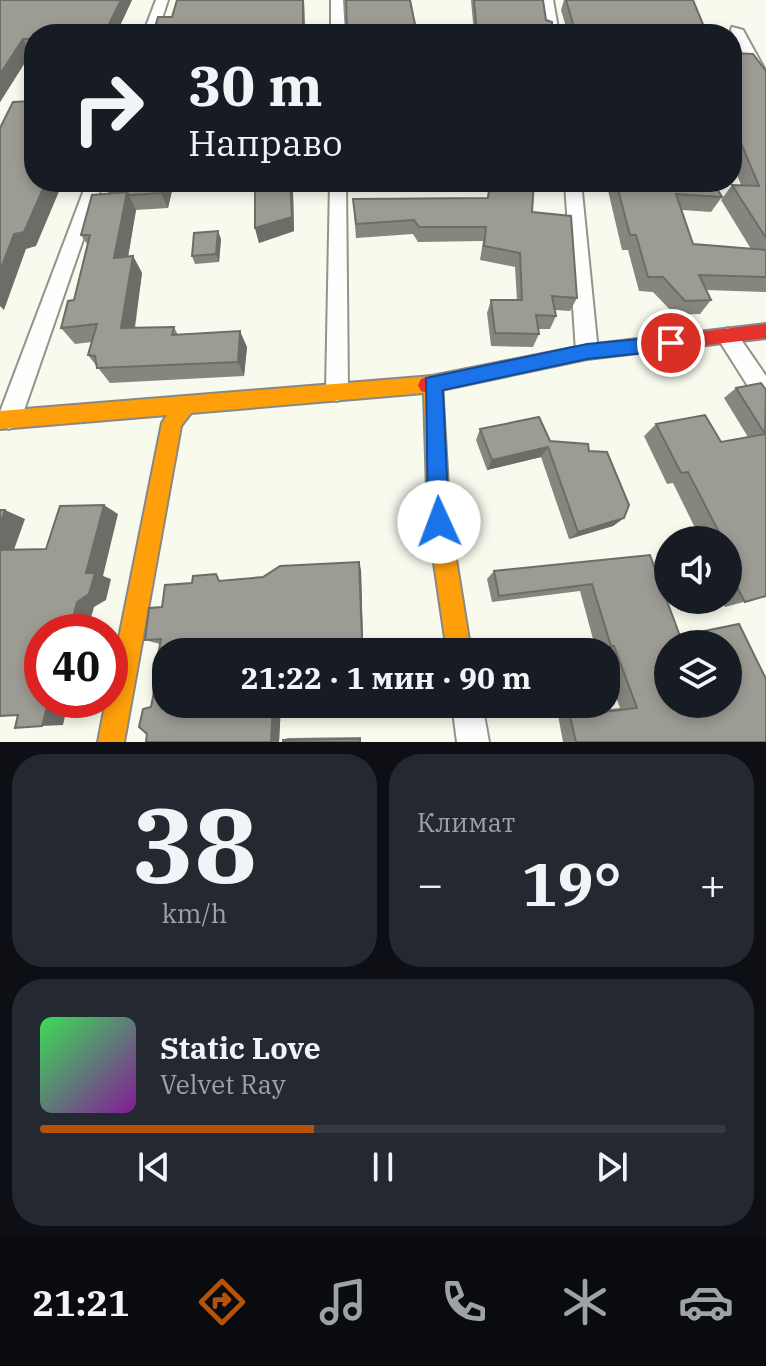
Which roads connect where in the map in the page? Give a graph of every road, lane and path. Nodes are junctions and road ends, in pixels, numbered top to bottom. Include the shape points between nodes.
1 (162, 0) edge
2 (337, 0) edge
3 (547, 0) edge
4 (154, 24) edge
5 (338, 24) edge
6 (551, 24) edge
7 (742, 39) edge
8 (766, 85) edge
9 (91, 192) edge
10 (338, 192) edge
11 (574, 192) edge
12 (766, 331) edge
13 (728, 337) junction
14 (587, 352) junction
15 (433, 384) junction
16 (337, 391) junction
17 (766, 395) edge
18 (186, 404) junction
19 (4, 420) edge
20 (457, 638) edge
21 (469, 718) edge
22 (111, 742) edge
23 (473, 742) edge

1 - 4 street
2 - 5 street
3 - 6 street
7 - 8 street
9 - 19 street
10 - 16 street
11 - 14 street
12 - 13 street
13 - 14 street
13 - 17 street
14 - 15 street
15 - 16 street
15 - 20 street via 439,522
16 - 18 street
18 - 19 street
18 - 22 street via 172,423
21 - 23 street

